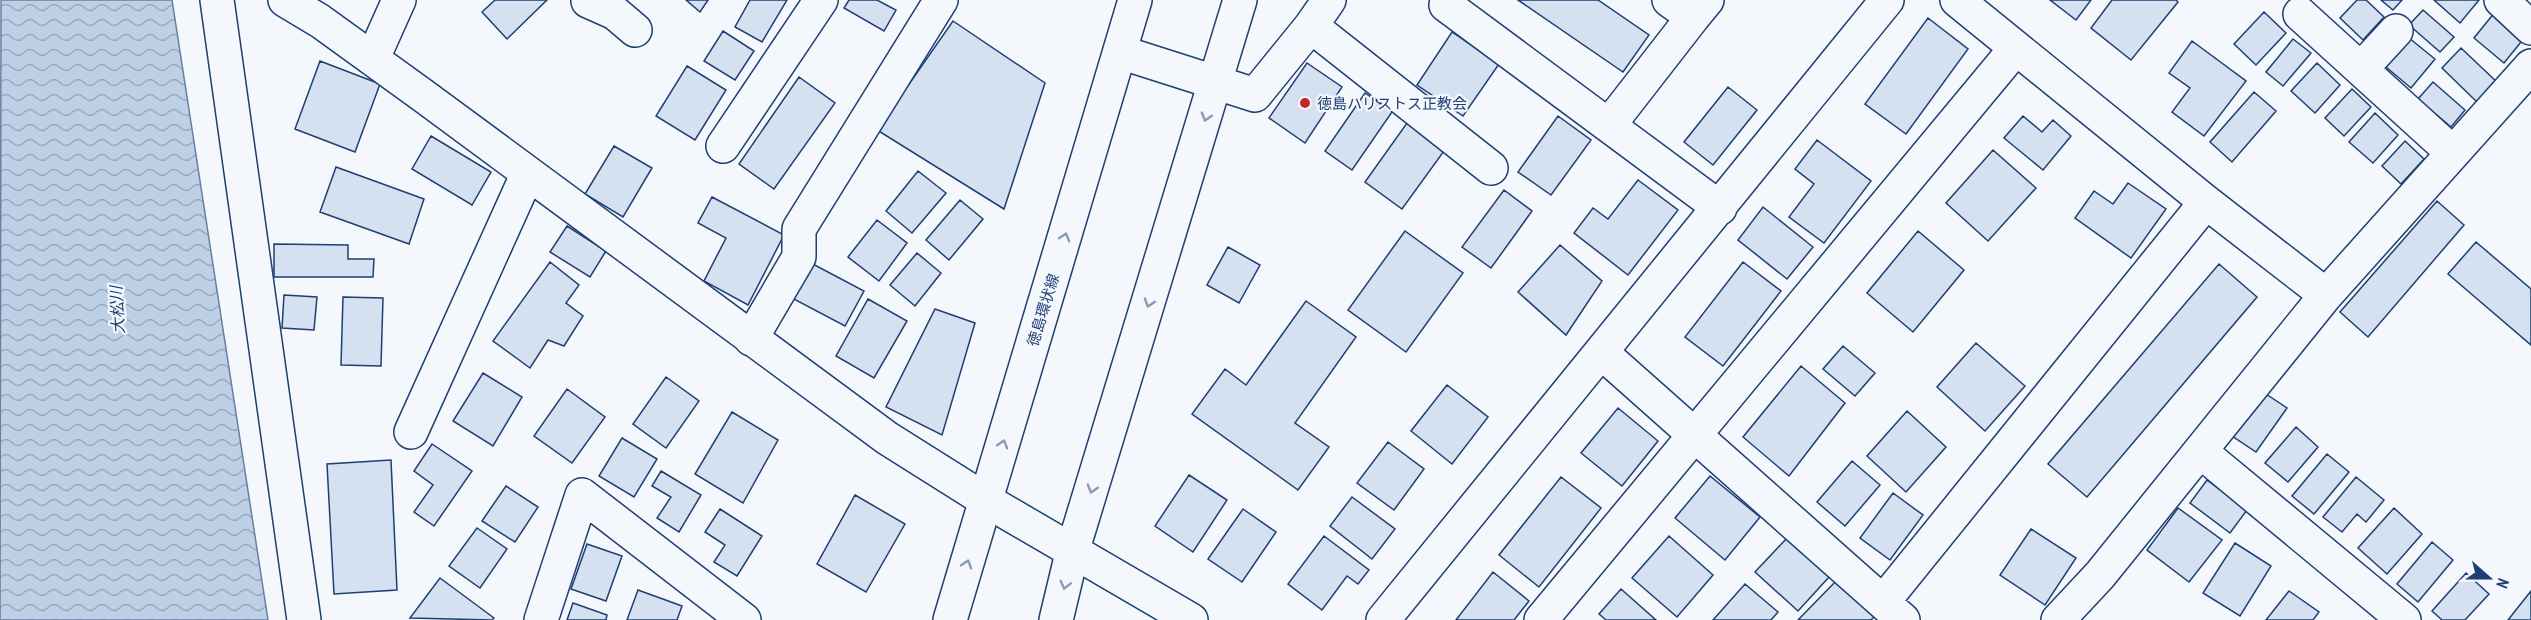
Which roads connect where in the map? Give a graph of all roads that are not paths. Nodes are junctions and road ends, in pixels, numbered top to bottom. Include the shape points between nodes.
1 (217, 0) edge
2 (285, 0) edge
3 (399, 0) edge
4 (821, 0) edge
5 (942, 0) edge
6 (1135, 0) edge
7 (1240, 0) edge
8 (1449, 0) edge
9 (1887, 0) edge
10 (1957, 0) edge
11 (2501, 0) edge
12 (1689, 6) edge
13 (1320, 13) edge
14 (2300, 14) dead end
15 (2531, 28) edge
16 (2396, 31) dead end
17 (2016, 48) junction
18 (1120, 52) junction
19 (373, 58) junction
20 (2531, 66) edge
21 (2361, 69) junction
22 (1216, 83) junction
23 (1609, 125) junction
24 (723, 146) dead end
25 (2453, 153) junction
26 (1491, 168) dead end
27 (528, 173) junction
28 (2206, 202) junction
29 (1720, 208) junction
30 (2326, 295) junction
31 (751, 339) junction
32 (1601, 352) junction
33 (411, 432) dead end
34 (1694, 435) junction
35 (2200, 451) junction
36 (987, 501) junction
37 (1074, 549) junction
38 (1893, 611) edge
39 (729, 615) edge
40 (304, 620) edge
41 (541, 620) edge
42 (950, 620) edge
43 (1056, 620) edge
44 (1191, 620) edge
45 (1383, 620) edge
46 (1540, 620) edge
47 (2058, 620) edge
48 (2404, 620) edge

1 - 40 street
2 - 19 street
3 - 19 street
4 - 24 street
5 - 31 street via 799,229 799,257
6 - 18 street, 徳島環状線
7 - 22 street
8 - 23 street via 1446,5
9 - 29 street
10 - 17 street
11 - 15 street
12 - 23 street
13 - 22 street via 1255,95
13 - 26 street
14 - 21 street
16 - 21 street
17 - 28 street
17 - 34 street
18 - 22 street
36 -> 18 street, 徳島環状線
19 - 27 street
20 - 25 street
21 - 25 street
22 -> 37 street
23 - 29 street
25 - 30 street
27 - 31 street
27 - 33 street
28 - 30 street
28 - 38 street
29 - 32 street
30 - 35 street
31 - 36 street via 886,438
32 - 34 street
32 - 45 street
34 - 38 street
34 - 46 street
35 - 47 street via 2100,575
35 - 48 street
36 - 37 street
42 -> 36 street, 徳島環状線
37 -> 43 street
37 - 44 street
39 - 41 street via 582,495

